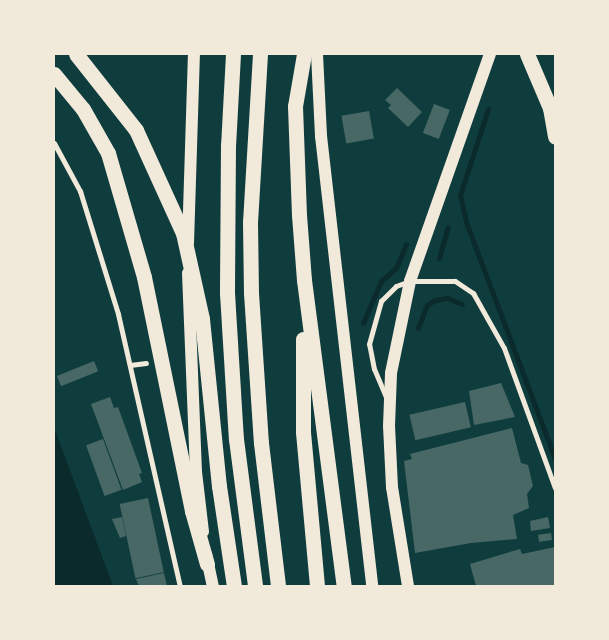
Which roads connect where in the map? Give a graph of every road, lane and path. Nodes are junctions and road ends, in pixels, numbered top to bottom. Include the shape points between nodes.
1 (76, 54) edge
2 (194, 54) edge
3 (304, 54) edge
4 (317, 54) edge
5 (490, 54) edge
6 (527, 54) edge
7 (233, 57) edge
8 (259, 60) edge
9 (54, 74) edge
10 (555, 137) edge
11 (54, 143) edge
12 (304, 280) junction
13 (410, 281) junction
14 (146, 364) dead end
15 (130, 365) junction
16 (390, 404) junction
17 (555, 488) edge
18 (207, 564) junction
19 (180, 586) edge
20 (213, 586) edge
21 (234, 586) edge
22 (255, 586) edge
23 (278, 586) edge
24 (317, 586) edge
25 (344, 586) edge
26 (372, 586) edge
27 (408, 586) edge

1 - 21 highway via 136,130 183,232 202,319 219,486
2 - 18 main road via 188,308 196,472
3 - 12 highway via 298,78 295,152
4 - 26 main road via 321,136
5 - 13 main road
6 - 10 highway via 550,108
7 - 22 highway via 226,201 227,294 236,438
8 - 23 highway via 250,222 251,293 261,443
9 - 18 highway via 83,109 108,153 144,277 192,511
11 - 15 street via 80,191
12 - 24 highway via 303,432
12 - 25 highway
13 - 16 main road via 390,373
13 - 16 street via 396,286 381,302 369,344 374,369
13 - 17 street via 455,281 473,293 504,348
14 - 15 street
15 - 19 street
16 - 27 main road via 392,487
18 - 20 main road

